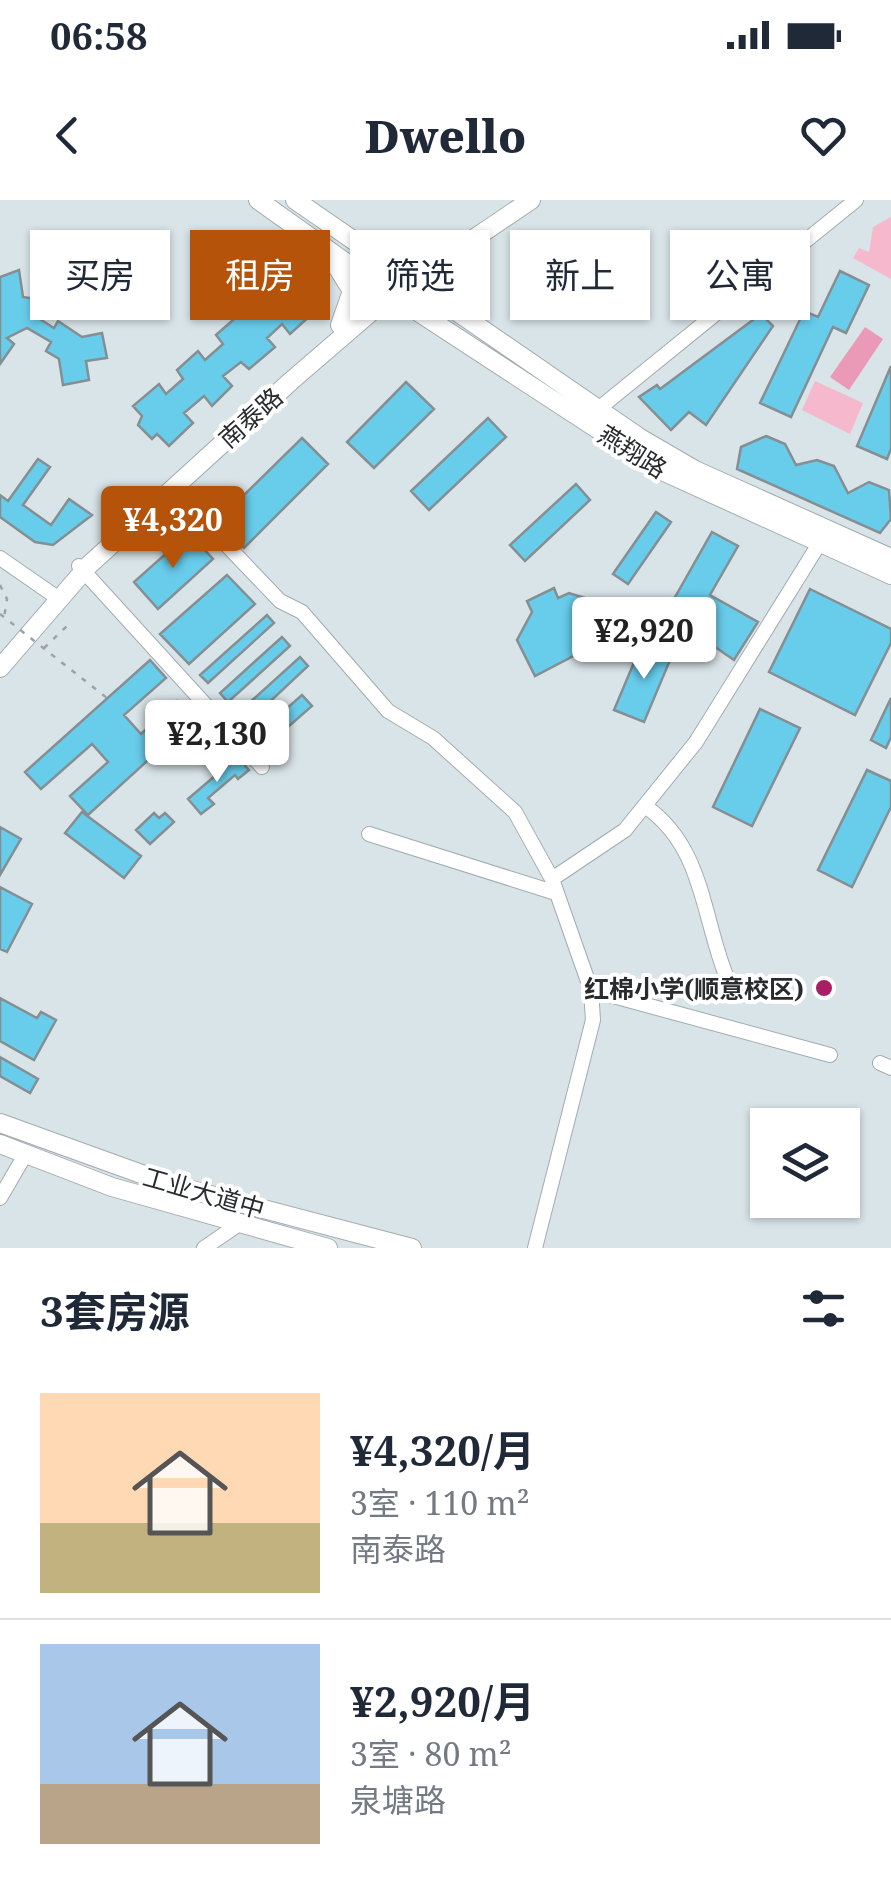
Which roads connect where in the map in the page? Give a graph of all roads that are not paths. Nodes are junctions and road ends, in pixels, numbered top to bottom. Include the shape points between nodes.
1 (258, 200) edge
2 (295, 200) edge
3 (514, 200) edge
4 (531, 200) edge
5 (856, 200) edge
6 (301, 230) edge
7 (473, 230) edge
8 (488, 230) edge
9 (350, 239) edge
10 (330, 251) edge
11 (330, 260) edge
12 (349, 265) edge
13 (350, 318) edge
14 (357, 320) edge
15 (433, 320) edge
16 (470, 321) edge
17 (436, 322) joint
18 (340, 325) junction
19 (597, 410) junction
20 (172, 488) junction
21 (819, 544) junction
22 (0, 558) edge
23 (891, 558) edge
24 (81, 569) junction
25 (891, 576) edge
26 (52, 594) junction
27 (0, 656) edge
28 (0, 668) edge
29 (262, 767) dead end
30 (644, 806) junction
31 (368, 834) dead end
32 (554, 886) junction
33 (726, 978) dead end
34 (591, 990) junction
35 (830, 1055) dead end
36 (0, 1123) edge
37 (0, 1144) edge
38 (25, 1155) junction
39 (0, 1198) edge
40 (238, 1224) junction
41 (357, 1241) edge
42 (204, 1248) edge
43 (328, 1248) edge
44 (412, 1248) edge
45 (535, 1248) edge

1 - 6 main road, 燕翔路
2 - 9 main road, 燕翔路
3 - 7 main road, 南泰路
4 - 8 main road, 南泰路
5 - 19 street
10 - 12 main road, 燕翔路
11 - 18 main road via 352,292
13 - 18 main road, 南泰路
14 - 20 main road, 南泰路
15 - 17 main road, 燕翔路
16 - 19 main road, 燕翔路
17 - 21 main road, 燕翔路 via 660,470
18 - 24 main road, 南泰路
19 - 23 main road, 燕翔路 via 695,470
20 - 24 main road, 南泰路
20 - 32 street via 280,600 302,612 388,711 433,738 515,812
21 - 25 main road, 燕翔路
21 - 30 street via 696,742
22 - 26 street
24 - 26 main road, 南泰路
24 - 28 main road, 南泰路
24 - 29 street
26 - 27 main road, 南泰路
30 - 32 street via 625,830
30 - 33 street via 667,824 691,860
31 - 32 street
32 - 34 street
34 - 35 street
34 - 45 street via 593,1020
36 - 41 main road, 工业大道中
37 - 38 main road
38 - 39 street
38 - 40 main road
40 - 42 street
40 - 43 main road
41 - 44 main road, 工业大道中

